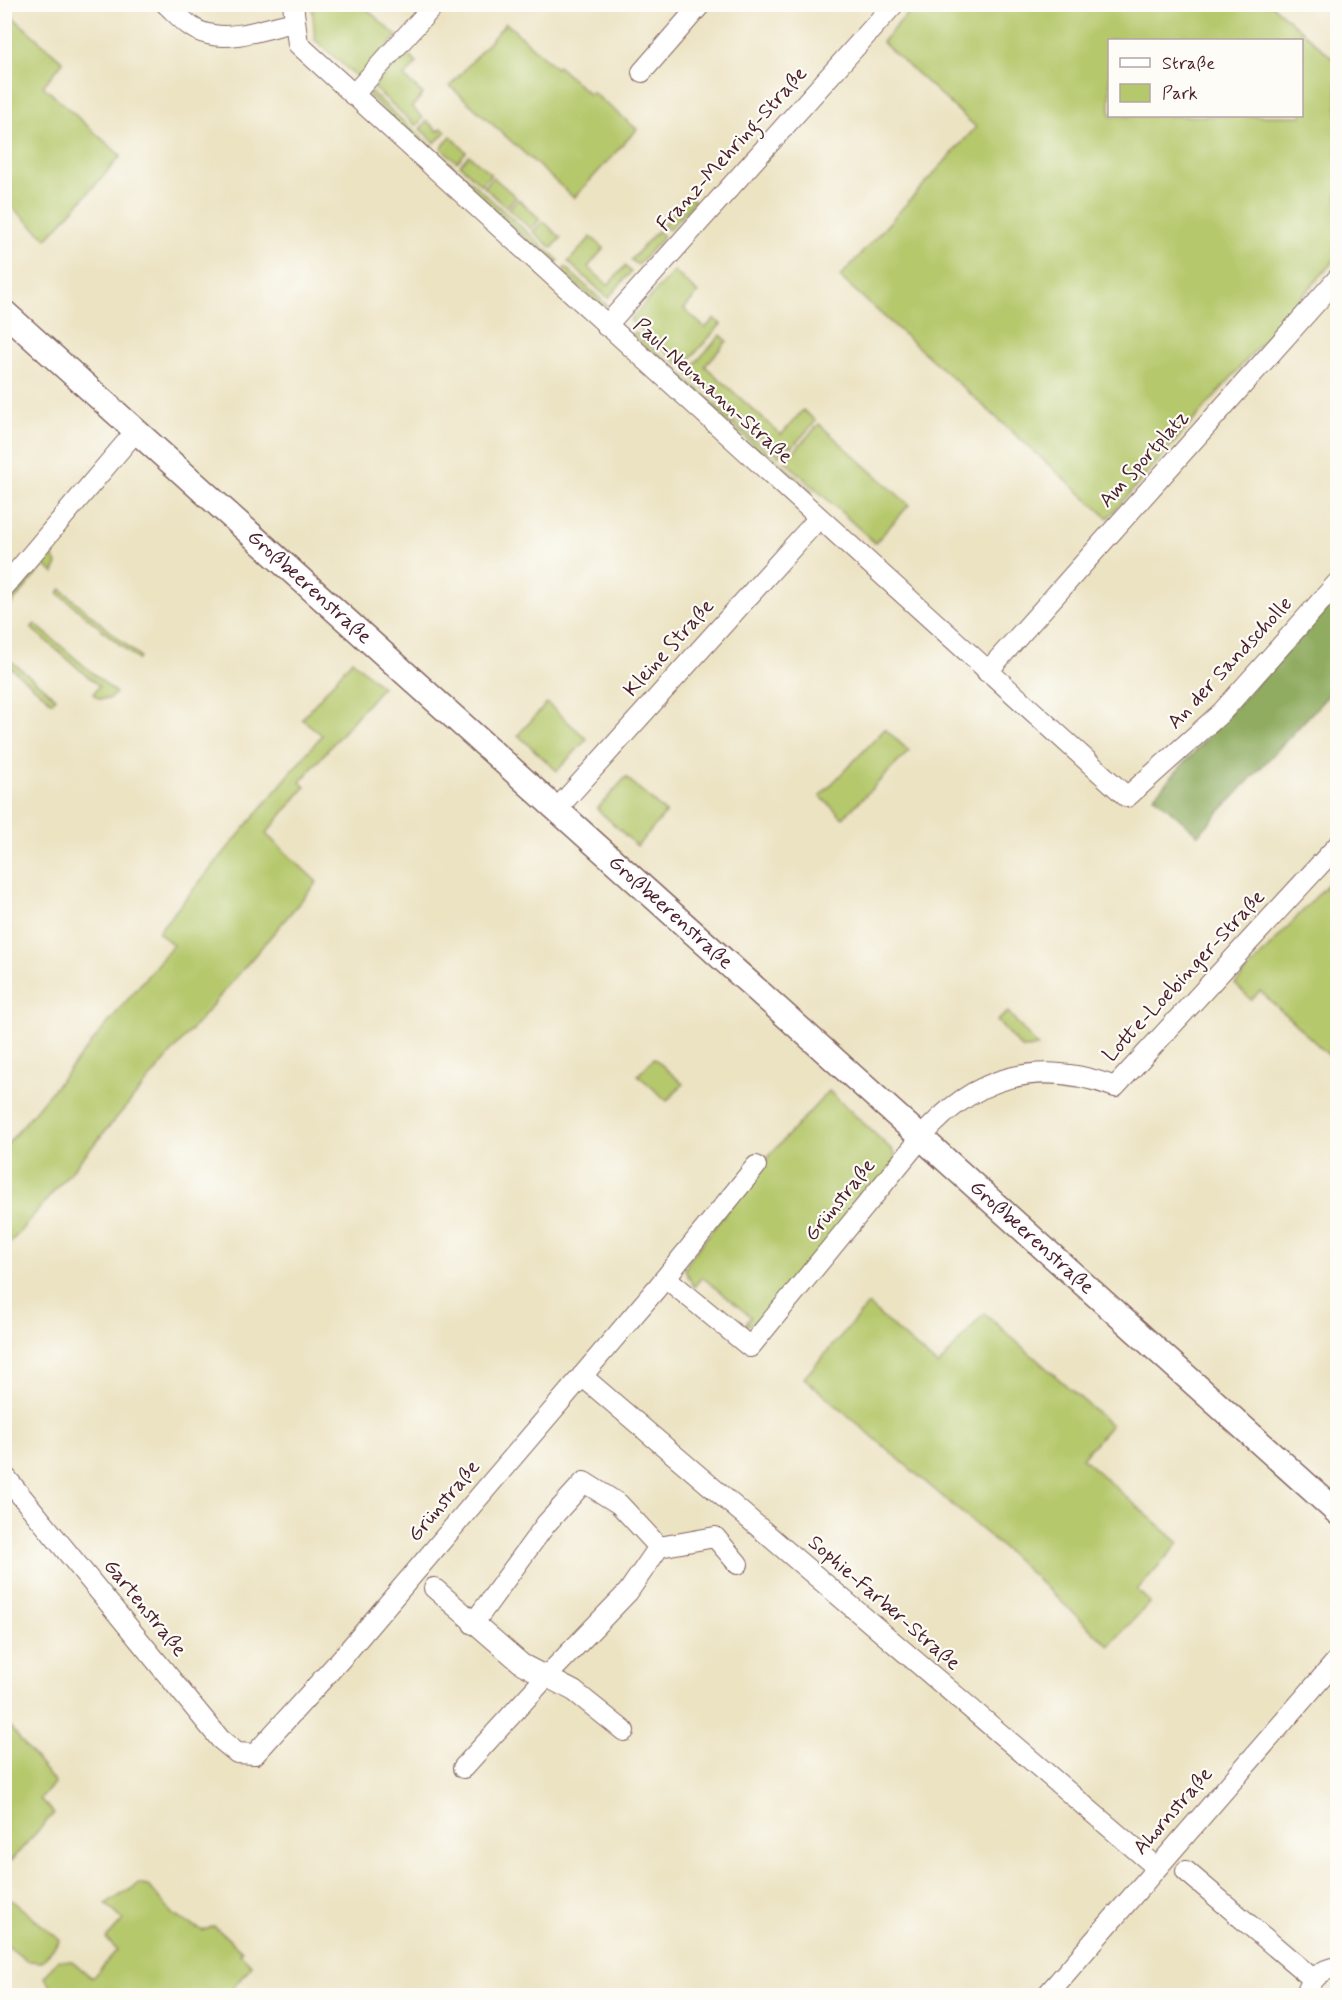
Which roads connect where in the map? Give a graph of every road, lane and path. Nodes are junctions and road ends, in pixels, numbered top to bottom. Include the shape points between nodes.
1 (166, 4) edge
2 (435, 4) edge
3 (701, 4) edge
4 (894, 4) edge
5 (294, 13) edge
6 (642, 72) dead end
7 (353, 95) junction
8 (1338, 278) edge
9 (4, 312) edge
10 (606, 326) junction
11 (135, 432) junction
12 (818, 519) junction
13 (1338, 582) edge
14 (4, 587) edge
15 (987, 672) junction
16 (1127, 797) joint
17 (556, 810) junction
18 (1338, 845) edge
19 (921, 1138) junction
20 (756, 1166) dead end
21 (666, 1278) junction
22 (582, 1376) junction
23 (4, 1476) edge
24 (1338, 1513) edge
25 (659, 1546) junction
26 (738, 1564) dead end
27 (434, 1588) dead end
28 (473, 1624) junction
29 (1338, 1659) edge
30 (545, 1678) junction
31 (624, 1731) dead end
32 (257, 1753) joint
33 (463, 1768) dead end
34 (1156, 1867) junction
35 (1186, 1871) dead end
36 (1338, 1967) edge
37 (1309, 1987) edge
38 (1046, 1995) edge

1 - 5 street via 190,26 206,34 227,36
2 - 7 street
3 - 6 street
4 - 10 street, Franz-Mehring-Straße
5 - 7 street, Paul-Neumann-Straße via 298,44
7 - 10 street, Paul-Neumann-Straße
8 - 15 street, Am Sportplatz
9 - 11 street, Großbeerenstraße
10 - 12 street, Paul-Neumann-Straße
11 - 14 street
11 - 17 street, Großbeerenstraße
12 - 15 street, Paul-Neumann-Straße
12 - 17 street, Kleine Straße
13 - 16 street, An der Sandscholle via 1221,713
15 - 16 street, Paul-Neumann-Straße
17 - 19 street, Großbeerenstraße
18 - 19 street, Lotte-Loebinger-Straße via 1115,1087 1061,1073 1010,1077 979,1089 952,1106
19 - 21 street, Grünstraße via 750,1347
19 - 24 street, Großbeerenstraße
20 - 21 street, Grünstraße
21 - 22 street, Grünstraße
22 - 32 street, Grünstraße
22 - 34 street, Sophie-Farber-Straße
23 - 32 street, Gartenstraße via 220,1739 237,1753
25 - 26 street via 715,1537
25 - 28 street via 619,1504 584,1482 546,1524
25 - 30 street via 628,1592
27 - 28 street
28 - 30 street
29 - 34 street, Ahornstraße
30 - 31 street via 574,1691
30 - 33 street
34 - 38 street, Ahornstraße
35 - 37 street
36 - 37 street via 1320,1972

